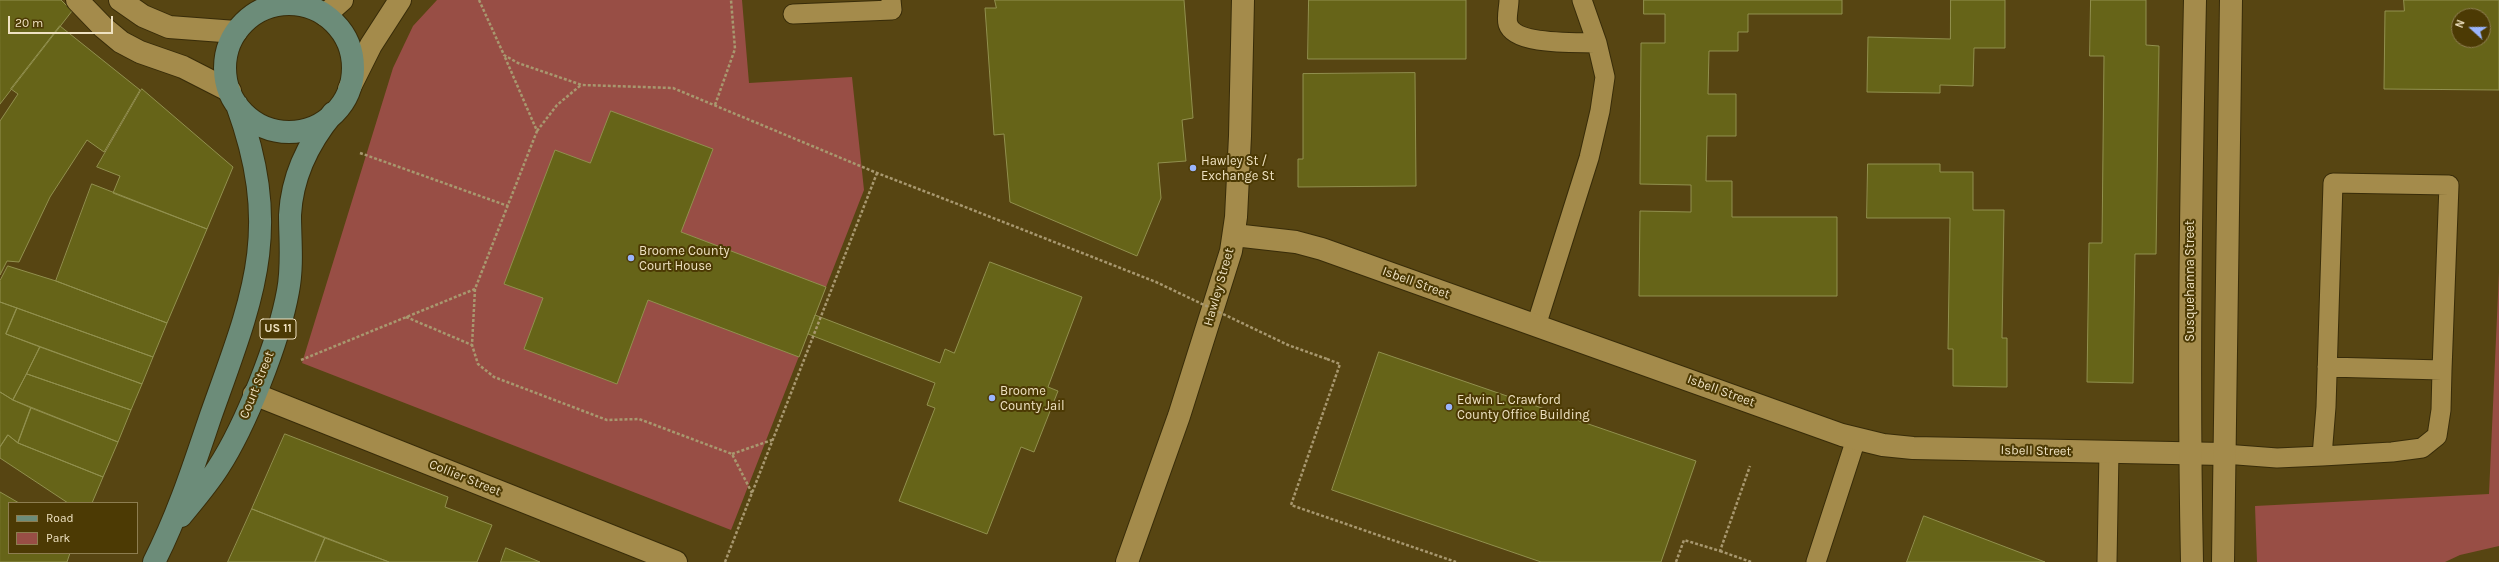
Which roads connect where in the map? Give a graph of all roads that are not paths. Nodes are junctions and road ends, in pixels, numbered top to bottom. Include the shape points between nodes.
1 (77, 0) edge
2 (120, 0) edge
3 (256, 0) edge
4 (342, 0) edge
5 (400, 0) edge
6 (891, 0) edge
7 (1243, 0) edge
8 (1509, 0) edge
9 (1582, 0) edge
10 (2195, 0) edge
11 (2232, 0) edge
12 (316, 8) edge
13 (793, 14) dead end
14 (241, 26) junction
15 (1597, 43) junction
16 (349, 89) junction
17 (233, 98) junction
18 (333, 114) junction
19 (1234, 235) junction
20 (1536, 326) junction
21 (2327, 366) junction
22 (2442, 370) junction
23 (254, 394) junction
24 (1856, 439) junction
25 (2109, 452) junction
26 (2189, 454) junction
27 (2224, 454) junction
28 (2322, 456) junction
29 (171, 528) junction
30 (154, 562) edge
31 (676, 562) edge
32 (1127, 562) edge
33 (1816, 562) edge
34 (2107, 562) edge
35 (2192, 562) edge
36 (2223, 562) edge

1 - 17 street via 121,42 140,52 183,67
2 - 14 street via 143,16 169,27
3 - 14 main road, US 11
4 - 12 street
5 - 16 street via 375,38
6 - 13 lane via 892,10
7 - 19 street, Hawley Street via 1242,106
8 - 15 lane via 1508,24 1512,32 1526,40
9 - 15 lane
10 - 26 street, Susquehanna Street via 2190,216
11 - 27 street
12 - 14 main road via 291,4 277,5 264,9
12 - 16 main road, US 11 via 340,29 349,48 352,68
14 - 17 main road, US 11 via 225,61 226,76
15 - 20 lane via 1605,77 1590,158
16 - 18 main road, US 11
17 - 18 main road via 252,120 279,131 308,128
17 - 29 main road, Court Street / US 11 via 250,144 260,192 262,224 259,256 241,332
18 - 23 main road, Court Street / US 11 via 309,147 296,181 291,210 292,258 289,290 276,335
19 - 20 street, Isbell Street via 1308,245
19 - 32 street, Hawley Street via 1215,305
20 - 24 street, Isbell Street
21 - 22 lane
21 - 22 lane via 2333,183 2449,185
21 - 28 lane
22 - 28 lane via 2441,410 2437,436 2422,448
23 - 29 main road, Court Street / US 11 via 229,450 218,468
23 - 31 street, Collier Street
24 - 25 street, Isbell Street via 1918,449
24 - 33 lane
25 - 26 street, Isbell Street
25 - 34 lane
26 - 27 street, Isbell Street
26 - 35 street, Susquehanna Street
27 - 28 lane via 2277,458
27 - 36 street
29 - 30 main road, Court Street / US 11

